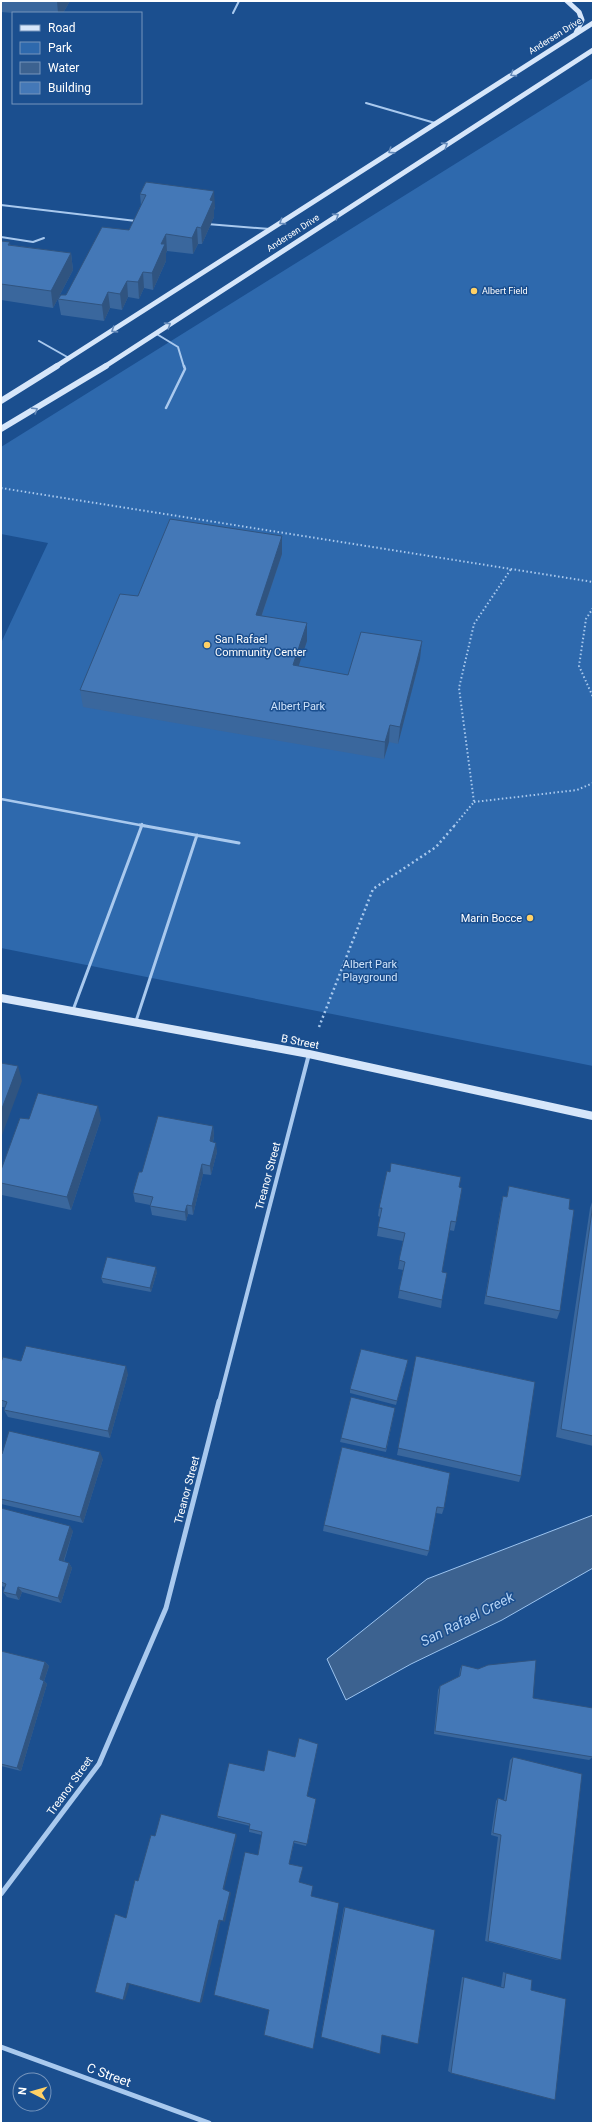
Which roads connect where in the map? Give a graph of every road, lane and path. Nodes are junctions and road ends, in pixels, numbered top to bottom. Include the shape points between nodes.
1 (239, 1) edge
2 (567, 1) edge
3 (233, 13) dead end
4 (593, 23) edge
5 (576, 34) junction
6 (593, 50) edge
7 (366, 103) dead end
8 (435, 123) junction
9 (1, 205) edge
10 (143, 222) edge
11 (203, 224) edge
12 (271, 229) junction
13 (1, 237) edge
14 (44, 238) dead end
15 (155, 333) junction
16 (39, 341) dead end
17 (69, 358) junction
18 (1, 401) edge
19 (166, 408) dead end
20 (1, 429) edge
21 (1, 488) edge
22 (511, 569) junction
23 (593, 582) edge
24 (593, 608) edge
25 (593, 698) edge
26 (593, 783) edge
27 (1, 799) edge
28 (474, 802) junction
29 (142, 824) junction
30 (197, 835) junction
31 (239, 843) dead end
32 (1, 998) edge
33 (72, 1012) junction
34 (136, 1023) junction
35 (309, 1054) junction
36 (593, 1116) edge
37 (1, 1894) edge
38 (1, 2047) edge
39 (209, 2123) edge

1 - 3 lane
2 - 5 main road via 579,12 582,20
4 - 5 main road, Andersen Drive
5 -> 8 main road, Andersen Drive
15 -> 6 main road, Andersen Drive
7 - 8 lane
8 -> 12 main road, Andersen Drive
9 - 10 lane
11 - 12 lane
12 -> 17 main road, Andersen Drive
13 - 14 lane via 33,242
15 - 19 lane via 178,347 184,369
20 -> 15 main road, Andersen Drive
16 - 17 lane
17 - 18 main road, Andersen Drive
21 - 22 path
22 - 23 path
22 - 28 path via 474,624 459,688
24 - 25 path via 586,619 579,666
26 - 28 path via 577,790
27 - 29 lane
28 - 35 path via 436,847 373,889
29 - 30 lane
29 - 33 lane
30 - 31 lane
30 - 34 lane
32 - 33 main road, B Street
33 - 34 main road, B Street
34 - 35 main road, B Street
35 - 36 main road, B Street
35 - 37 street, Treanor Street via 166,1608 99,1764
38 - 39 street, C Street

